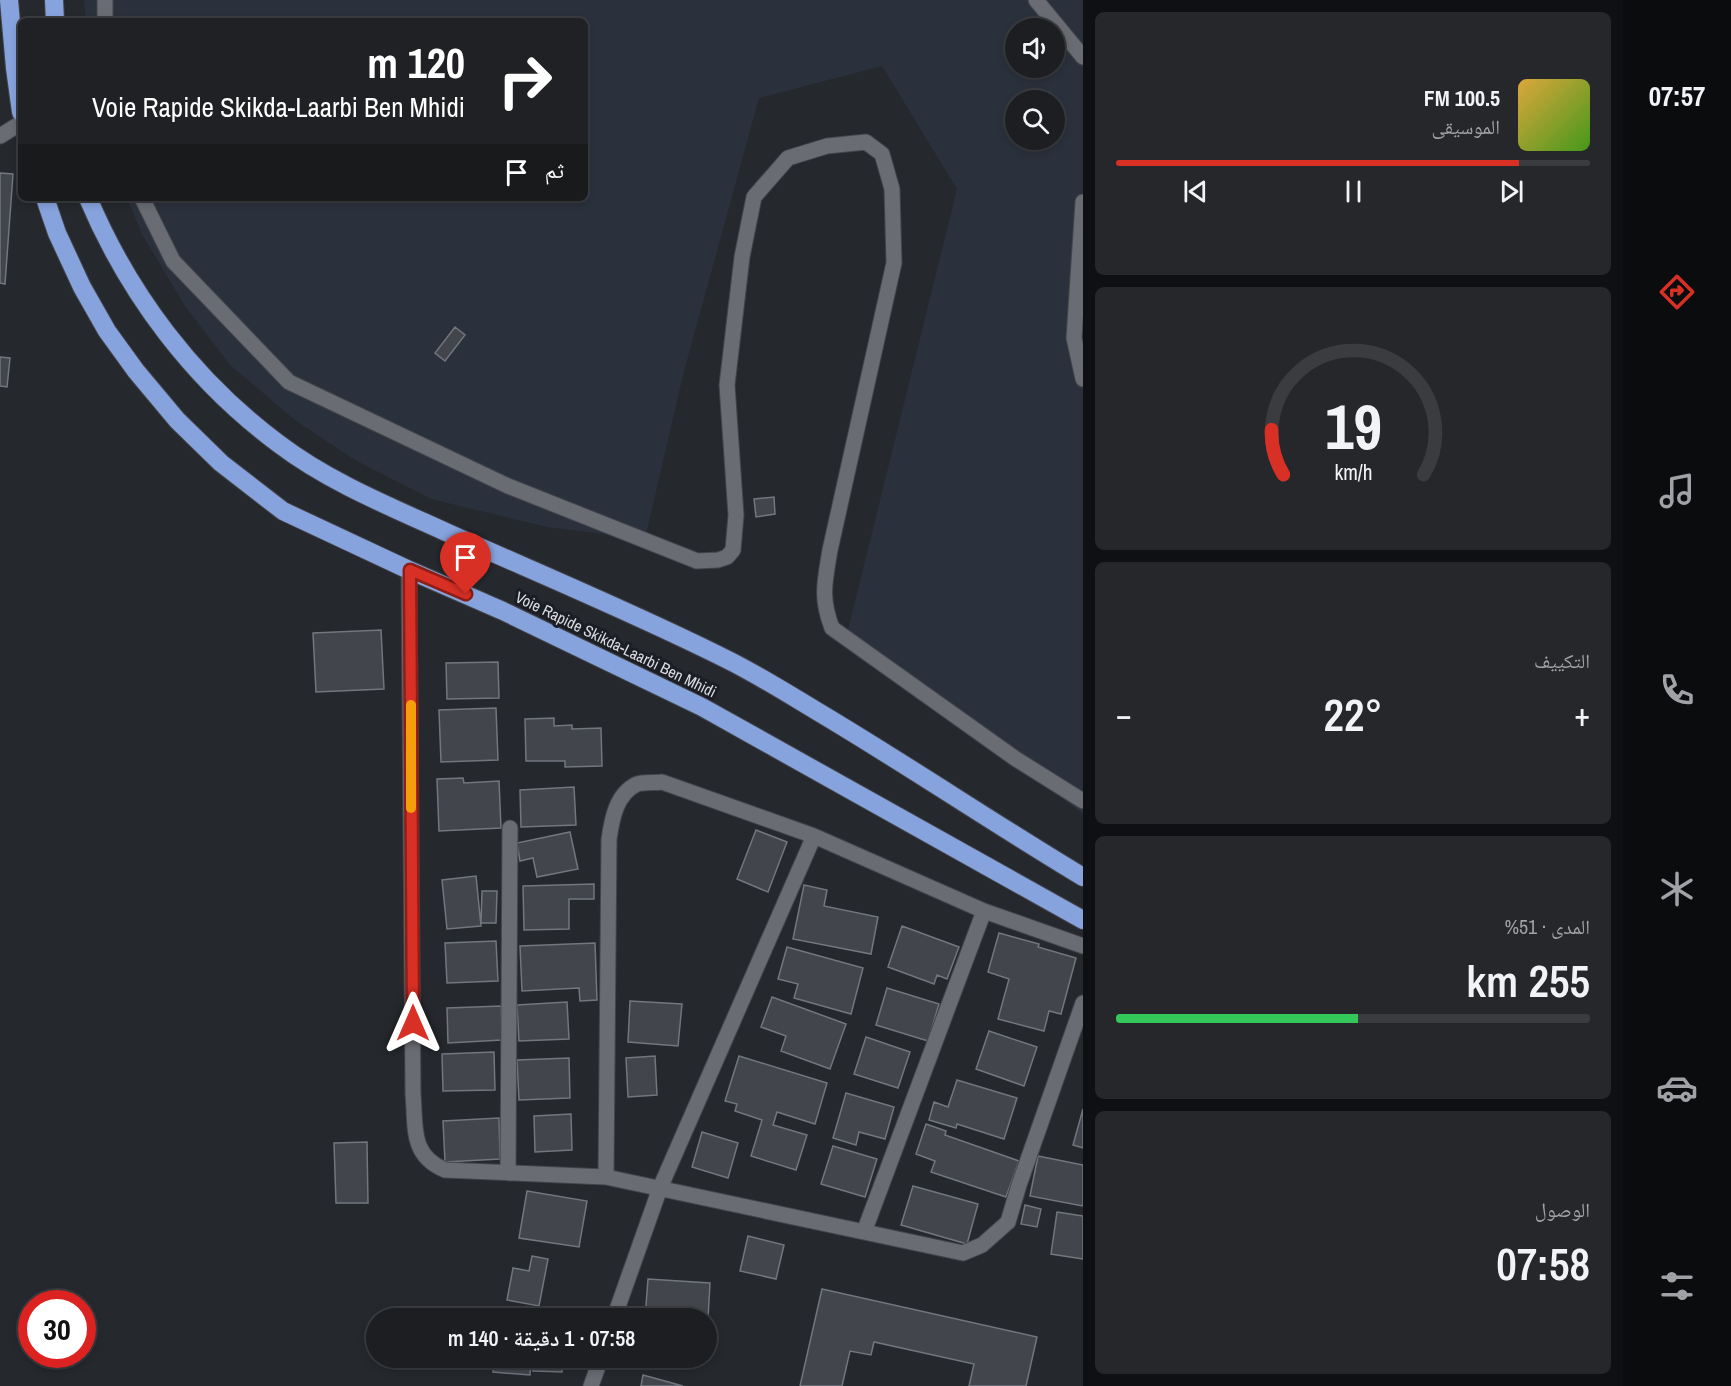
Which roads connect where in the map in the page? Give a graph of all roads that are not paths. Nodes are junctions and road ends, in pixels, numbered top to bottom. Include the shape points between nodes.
1 (9, 0) edge
2 (54, 0) edge
3 (105, 0) edge
4 (1036, 0) edge
5 (55, 18) edge
6 (105, 18) edge
7 (1083, 57) edge
8 (18, 90) edge
9 (18, 125) edge
10 (0, 136) edge
11 (46, 201) edge
12 (89, 201) edge
13 (143, 201) edge
14 (1083, 202) edge
15 (1083, 379) edge
16 (410, 570) junction
17 (1083, 801) edge
18 (510, 828) dead end
19 (814, 836) junction
20 (1083, 877) edge
21 (984, 911) junction
22 (1083, 920) edge
23 (1083, 946) edge
24 (1083, 1003) edge
25 (508, 1173) junction
26 (606, 1177) junction
27 (660, 1188) junction
28 (864, 1232) junction
29 (618, 1308) edge
30 (597, 1368) edge
31 (591, 1386) edge

1 - 8 highway
2 - 5 highway
3 - 6 street
4 - 7 street
9 - 10 street
11 - 16 highway, Voie Rapide Skikda-Laarbi Ben Mhidi via 67,255 107,331 177,420 221,463 283,511
12 - 20 highway, Voie Rapide Skikda-Laarbi Ben Mhidi via 114,256 176,346 219,394 281,446 333,478 406,514 726,658 889,754
13 - 17 street via 173,261 289,382 508,486 698,561 718,560 733,550 736,515 727,385 742,257 754,197 788,158 827,146 866,142 882,154 892,189 894,263 830,550 823,593 825,610 832,628 1016,759
14 - 15 street via 1074,338
16 - 22 highway, Voie Rapide Skikda-Laarbi Ben Mhidi via 702,707
16 - 25 street via 413,1094 417,1142 430,1163 445,1170
18 - 25 street
19 - 21 street
19 - 26 street via 662,782 638,784 624,795 613,813 609,840
19 - 27 street
21 - 23 street
21 - 28 street
24 - 28 street via 1008,1222 982,1245 963,1253
25 - 26 street
26 - 27 street
27 - 28 street
27 - 29 street
30 - 31 street

